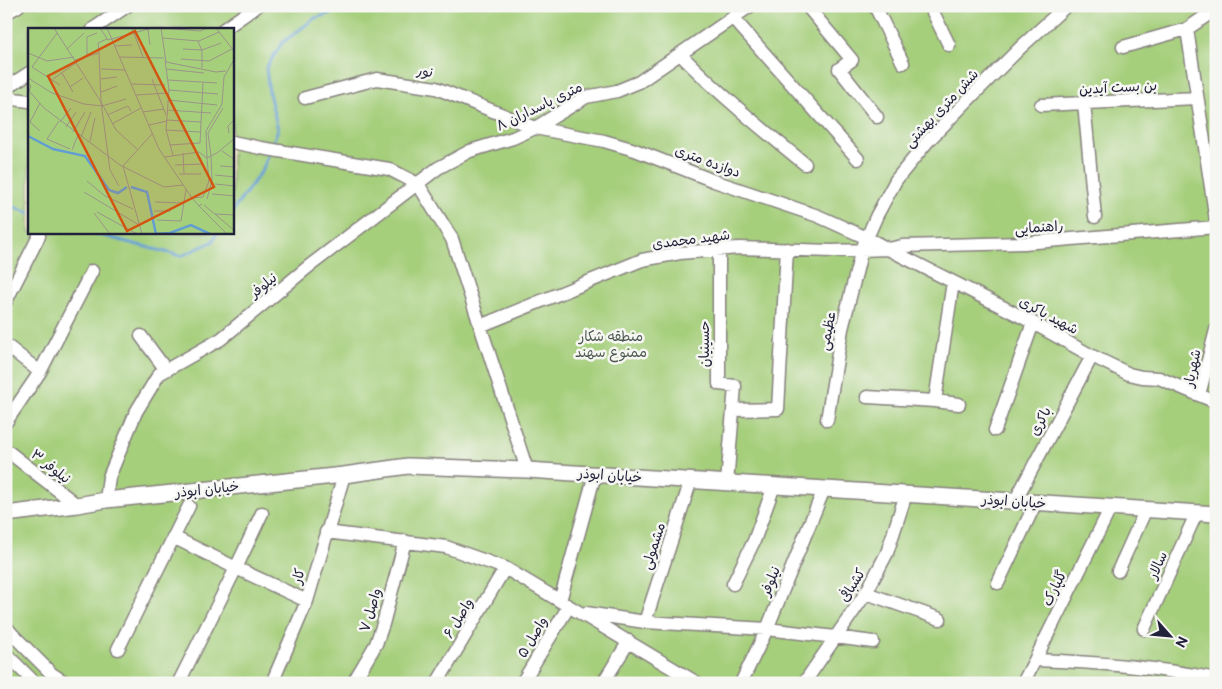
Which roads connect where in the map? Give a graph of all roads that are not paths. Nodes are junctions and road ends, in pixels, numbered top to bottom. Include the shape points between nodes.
1 (127, 6) edge
2 (257, 6) edge
3 (750, 6) edge
4 (807, 6) edge
5 (875, 6) edge
6 (930, 6) edge
7 (1066, 6) edge
8 (1216, 9) edge
9 (733, 18) junction
10 (95, 28) edge
11 (225, 28) edge
12 (1187, 29) junction
13 (950, 45) dead end
14 (1124, 47) dead end
15 (680, 54) junction
16 (903, 63) dead end
17 (28, 74) edge
18 (6, 88) edge
19 (6, 98) edge
20 (305, 98) dead end
21 (1197, 98) junction
22 (28, 101) edge
23 (1084, 103) junction
24 (1041, 105) dead end
25 (877, 116) dead end
26 (535, 128) junction
27 (234, 142) edge
28 (858, 159) dead end
29 (805, 164) dead end
30 (418, 184) junction
31 (1095, 217) dead end
32 (1216, 220) edge
33 (1216, 226) edge
34 (39, 236) dead end
35 (864, 244) junction
36 (719, 249) junction
37 (787, 249) junction
38 (888, 249) junction
39 (92, 270) dead end
40 (953, 282) junction
41 (6, 301) edge
42 (1034, 324) junction
43 (480, 326) junction
44 (1216, 330) edge
45 (141, 336) dead end
46 (6, 345) edge
47 (1092, 356) junction
48 (166, 370) junction
49 (40, 372) junction
50 (1199, 395) junction
51 (867, 398) dead end
52 (936, 401) junction
53 (1216, 402) edge
54 (959, 404) dead end
55 (733, 410) junction
56 (827, 420) dead end
57 (6, 422) edge
58 (995, 430) dead end
59 (6, 450) edge
60 (527, 470) junction
61 (596, 474) junction
62 (344, 475) junction
63 (691, 480) junction
64 (727, 483) junction
65 (774, 486) junction
66 (824, 489) junction
67 (906, 494) junction
68 (106, 500) junction
69 (1015, 501) junction
70 (1036, 502) junction
71 (78, 505) junction
72 (189, 506) dead end
73 (1111, 507) junction
74 (1146, 509) junction
75 (1197, 512) junction
76 (262, 513) dead end
77 (6, 514) edge
78 (1216, 514) edge
79 (326, 532) junction
80 (173, 537) junction
81 (405, 541) junction
82 (236, 568) junction
83 (505, 568) junction
84 (1118, 571) dead end
85 (998, 583) dead end
86 (733, 584) dead end
87 (866, 593) junction
88 (307, 601) junction
89 (569, 606) junction
90 (940, 619) dead end
91 (645, 622) junction
92 (6, 627) edge
93 (767, 629) junction
94 (1144, 629) dead end
95 (836, 637) junction
96 (628, 641) junction
97 (873, 642) dead end
98 (118, 649) dead end
99 (6, 654) edge
100 (1035, 660) junction
101 (1216, 677) edge
102 (690, 681) edge
103 (179, 682) edge
104 (35, 683) edge
105 (66, 683) edge
106 (272, 683) edge
107 (353, 683) edge
108 (437, 683) edge
109 (522, 683) edge
110 (603, 683) edge
111 (740, 683) edge
112 (804, 683) edge
113 (1023, 683) edge

1 - 10 street
2 - 11 street
3 - 9 street, ۸ متری پاسداران
4 - 25 street via 852,60 839,69
5 - 16 street
6 - 13 street
7 - 35 street, شش متری بهشتی via 928,141 896,180
8 - 12 street
9 - 15 street, ۸ متری پاسداران
9 - 28 street
12 - 14 street
12 - 21 street
15 - 26 street, ۸ متری پاسداران via 639,82 617,91 586,97
15 - 29 street via 736,107
17 - 18 street
19 - 22 street
20 - 26 street, نور via 377,78 436,88
21 - 23 street, بن بست آیدین
21 - 32 street
23 - 24 street, بن بست آیدین
23 - 31 street
26 - 30 street, ۸ متری پاسداران via 470,152 438,168
26 - 35 street, دوازده متری via 635,150 818,216
27 - 30 street via 389,169
30 - 43 street via 452,239
30 - 48 street, نیلوفر via 221,338
33 - 38 street, راهنمایی via 1024,243
34 - 41 street
35 - 37 street, شهید محمدی via 832,251
35 - 38 street
35 - 56 street, عظیمی via 842,329
36 - 37 street, شهید محمدی
36 - 43 street, شهید محمدی via 642,260
36 - 55 street, حسینیان via 719,384 736,386
37 - 55 street via 778,409
38 - 40 street, شهید باکری
39 - 49 street
40 - 42 street, شهید باکری
40 - 52 street
42 - 47 street, شهید باکری
42 - 58 street
43 - 60 street
44 - 50 street, شهریار
45 - 48 street
46 - 49 street
47 - 50 street, شهید باکری via 1128,374 1159,378
47 - 69 street, باکری
48 - 68 street, نیلوفر via 159,374 136,412 109,478
49 - 57 street
50 - 53 street, شهریار
51 - 52 street
52 - 54 street
55 - 64 street, حسینیان
59 - 71 street, نیلوفر ۳
60 - 61 main road, خیابان ابوذر
60 - 62 main road, خیابان ابوذر via 408,466
61 - 63 main road, خیابان ابوذر
61 - 89 street, واصل ۵
62 - 68 main road, خیابان ابوذر
62 - 79 street, کار
63 - 64 main road, خیابان ابوذر
63 - 91 street, مشمولی
64 - 65 main road, خیابان ابوذر
65 - 66 main road, خیابان ابوذر
65 - 86 street via 754,541
66 - 67 main road, خیابان ابوذر
66 - 93 street, نیلوفر
67 - 69 main road, خیابان ابوذر
67 - 87 street, کشبافی via 887,553
68 - 71 main road, خیابان ابوذر
69 - 70 main road, خیابان ابوذر
70 - 73 main road, خیابان ابوذر
70 - 85 street
71 - 77 main road, خیابان ابوذر
72 - 80 street
73 - 74 main road, خیابان ابوذر
73 - 100 street, گلپارک
74 - 75 main road, خیابان ابوذر
74 - 84 street
75 - 78 main road, خیابان ابوذر
75 - 94 street, سالار
76 - 82 street
79 - 81 street
79 - 88 street, کار
80 - 82 street
80 - 98 street
81 - 83 street via 446,547
81 - 107 street, واصل ۷ via 376,644
82 - 88 street
82 - 103 street
83 - 89 street
83 - 108 street, واصل ۶
87 - 90 street
87 - 95 street, کشبافی
88 - 106 street, کار
89 - 91 street
89 - 96 street
89 - 109 street, واصل ۵
91 - 93 street
92 - 105 street via 52,674
93 - 95 street
93 - 111 street, نیلوفر
95 - 97 street
95 - 112 street, کشبافی
96 - 102 street
96 - 110 street
99 - 104 street
100 - 101 street
100 - 113 street, گلپارک

